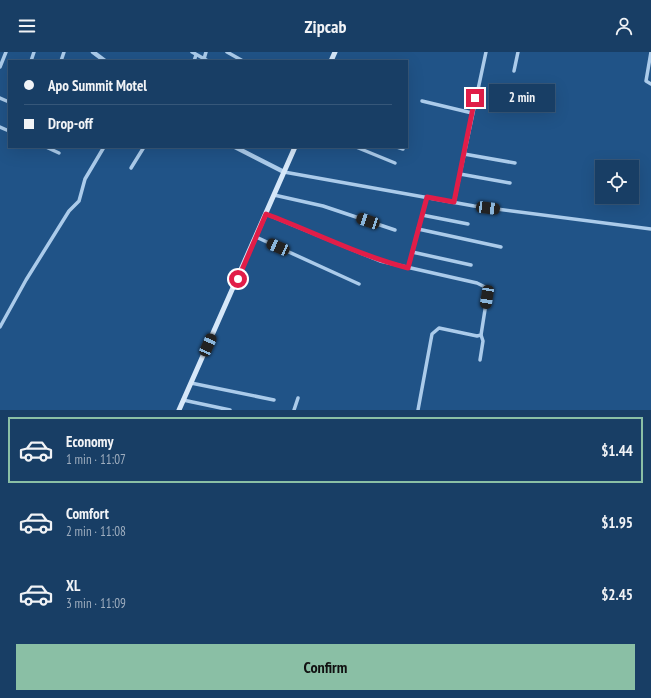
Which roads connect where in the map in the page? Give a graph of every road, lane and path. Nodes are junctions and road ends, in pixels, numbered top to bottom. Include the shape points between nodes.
1 (6, 52) edge
2 (93, 52) edge
3 (192, 52) edge
4 (206, 52) edge
5 (227, 52) edge
6 (486, 52) edge
7 (518, 52) edge
8 (651, 52) edge
9 (196, 55) junction
10 (204, 59) joint
11 (104, 60) edge
12 (194, 60) edge
13 (241, 60) edge
14 (0, 67) edge
15 (650, 68) edge
16 (514, 71) dead end
17 (651, 84) edge
18 (422, 101) dead end
19 (472, 113) junction
20 (48, 148) edge
21 (103, 148) edge
22 (143, 148) edge
23 (237, 148) edge
24 (295, 148) edge
25 (358, 148) edge
26 (400, 148) edge
27 (403, 149) dead end
28 (59, 153) dead end
29 (464, 154) junction
30 (395, 163) dead end
31 (515, 163) dead end
32 (131, 168) dead end
33 (284, 172) junction
34 (460, 174) junction
35 (510, 183) dead end
36 (274, 195) junction
37 (427, 197) junction
38 (454, 202) junction
39 (266, 214) junction
40 (422, 215) junction
41 (468, 224) dead end
42 (418, 229) junction
43 (395, 230) dead end
44 (651, 230) edge
45 (256, 237) junction
46 (501, 247) dead end
47 (412, 252) junction
48 (471, 266) dead end
49 (408, 268) junction
50 (359, 284) dead end
51 (0, 327) edge
52 (480, 335) junction
53 (480, 360) dead end
54 (191, 383) junction
55 (298, 398) dead end
56 (183, 400) junction
57 (274, 400) dead end
58 (179, 410) edge
59 (230, 410) edge
60 (294, 410) edge
61 (418, 410) edge

1 - 14 street
2 - 11 street
3 - 9 street
4 - 10 street
5 - 13 street
6 - 19 street
7 - 16 street
8 - 15 street
9 - 10 street
9 - 12 street
15 - 17 street via 646,81
18 - 19 street
19 - 29 street
20 - 28 street
21 - 51 street via 85,179 78,203 69,212 26,280
22 - 32 street
23 - 33 street
24 - 33 main road
25 - 30 street
26 - 27 street
29 - 31 street
29 - 34 street
33 - 36 main road
33 - 37 street
34 - 35 street
34 - 38 street
36 - 39 main road
36 - 43 street via 323,206
37 - 38 street
37 - 40 street
38 - 44 street
39 - 45 main road
39 - 49 street via 301,226 364,256
40 - 41 street
40 - 42 street
42 - 46 street
42 - 47 street
45 - 50 street
45 - 54 main road
47 - 48 street
47 - 49 street
49 - 52 street via 485,286 488,292
52 - 53 street via 484,341
52 - 61 street via 442,328 434,331
54 - 56 main road
54 - 57 street
55 - 60 street
56 - 58 main road
56 - 59 street

